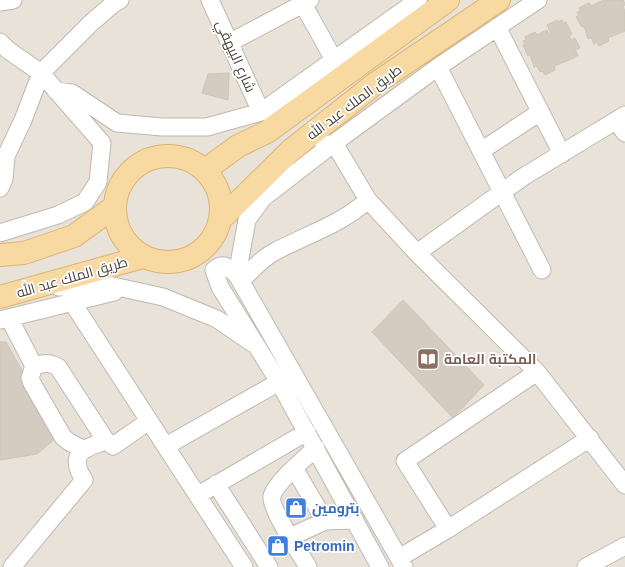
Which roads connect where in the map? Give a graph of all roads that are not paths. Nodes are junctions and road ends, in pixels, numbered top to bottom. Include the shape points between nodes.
1 (13, 0) edge
2 (120, 0) edge
3 (210, 0) edge
4 (418, 0) edge
5 (448, 0) edge
6 (499, 0) edge
7 (538, 0) edge
8 (0, 2) edge
9 (307, 2) edge
10 (380, 26) junction
11 (497, 26) junction
12 (0, 42) edge
13 (230, 42) junction
14 (333, 58) junction
15 (438, 67) junction
16 (41, 73) junction
17 (56, 91) junction
18 (261, 112) junction
19 (540, 112) junction
20 (622, 123) edge
21 (334, 142) junction
22 (238, 146) junction
23 (290, 151) junction
24 (481, 151) junction
25 (3, 154) edge
26 (562, 154) junction
27 (205, 170) junction
28 (0, 188) edge
29 (502, 192) junction
30 (368, 200) junction
31 (114, 207) junction
32 (221, 219) junction
33 (0, 233) edge
34 (417, 253) junction
35 (0, 255) edge
36 (143, 257) junction
37 (542, 270) dead end
38 (239, 278) junction
39 (27, 289) junction
40 (128, 289) junction
41 (0, 296) edge
42 (72, 302) junction
43 (4, 319) edge
44 (256, 346) junction
45 (34, 366) junction
46 (537, 372) junction
47 (279, 382) junction
48 (149, 421) junction
49 (307, 432) junction
50 (590, 438) junction
51 (106, 442) junction
52 (166, 446) junction
53 (316, 448) junction
54 (84, 449) junction
55 (294, 468) junction
56 (216, 484) junction
57 (625, 485) edge
58 (198, 495) junction
59 (355, 520) junction
60 (325, 521) junction
61 (448, 529) junction
62 (290, 537) junction
63 (625, 546) edge
64 (402, 562) edge
65 (596, 565) edge
66 (12, 567) edge
67 (244, 567) edge
68 (269, 567) edge
69 (308, 567) edge
70 (380, 567) edge

1 - 8 street
2 - 16 street via 91,23
3 - 13 street, شارع البيهقي
4 - 10 street
5 - 22 main road, طريق الملك عبد الله via 267,132
6 - 23 main road, طريق الملك عبد الله via 376,83
7 - 11 street
9 - 13 street
9 - 14 street
10 - 14 street
10 - 22 street via 341,61 271,115
11 - 15 street
11 - 19 street
12 - 16 street
13 - 18 street, شارع البيهقي
14 - 18 street
15 - 21 street
15 - 24 street
16 - 17 street
16 - 25 street via 23,120
17 - 18 street via 72,93 117,123 207,127
17 - 33 street via 102,143 98,182 85,202 58,215
19 - 24 street
19 - 26 street
20 - 26 street
21 - 23 street
21 - 30 street
21 - 38 street via 263,198 247,220
22 - 27 main road, طريق الملك عبد الله
23 - 32 main road, طريق الملك عبد الله
24 - 29 street
25 - 28 street via 4,179
26 - 29 street
27 - 31 main road via 182,157 154,157 136,166 122,181
27 - 32 main road via 219,193
29 - 34 street
29 - 37 street
30 - 34 street
30 - 38 street via 342,220 275,251
31 - 35 main road via 74,236 24,252
31 - 36 main road via 116,222 122,236 131,248
32 - 36 main road via 209,244 192,258 176,262 159,262
34 - 46 street
36 - 39 main road, طريق الملك عبد الله
38 - 44 street via 228,266 222,265 214,270 220,287
38 - 64 street
39 - 40 street via 104,284
39 - 41 main road, طريق الملك عبد الله
40 - 42 street
40 - 44 street via 189,306 217,319
42 - 43 street
42 - 48 street
43 - 45 street
44 - 47 street
45 - 51 street via 51,363 58,367
45 - 54 street via 30,378 32,383 63,437
46 - 50 street
46 - 61 street via 406,461
47 - 49 street
47 - 52 street
48 - 51 street via 113,446
48 - 52 street
49 - 53 street
49 - 56 street
50 - 57 street
50 - 61 street
51 - 54 street
52 - 58 street
53 - 55 street
53 - 59 street
54 - 66 street via 78,457 79,470 84,480
55 - 60 street
55 - 62 street via 271,496 274,509
56 - 58 street
56 - 68 street
58 - 67 street
59 - 60 street
59 - 70 street
60 - 62 street
61 - 64 street
62 - 69 street
63 - 65 street

